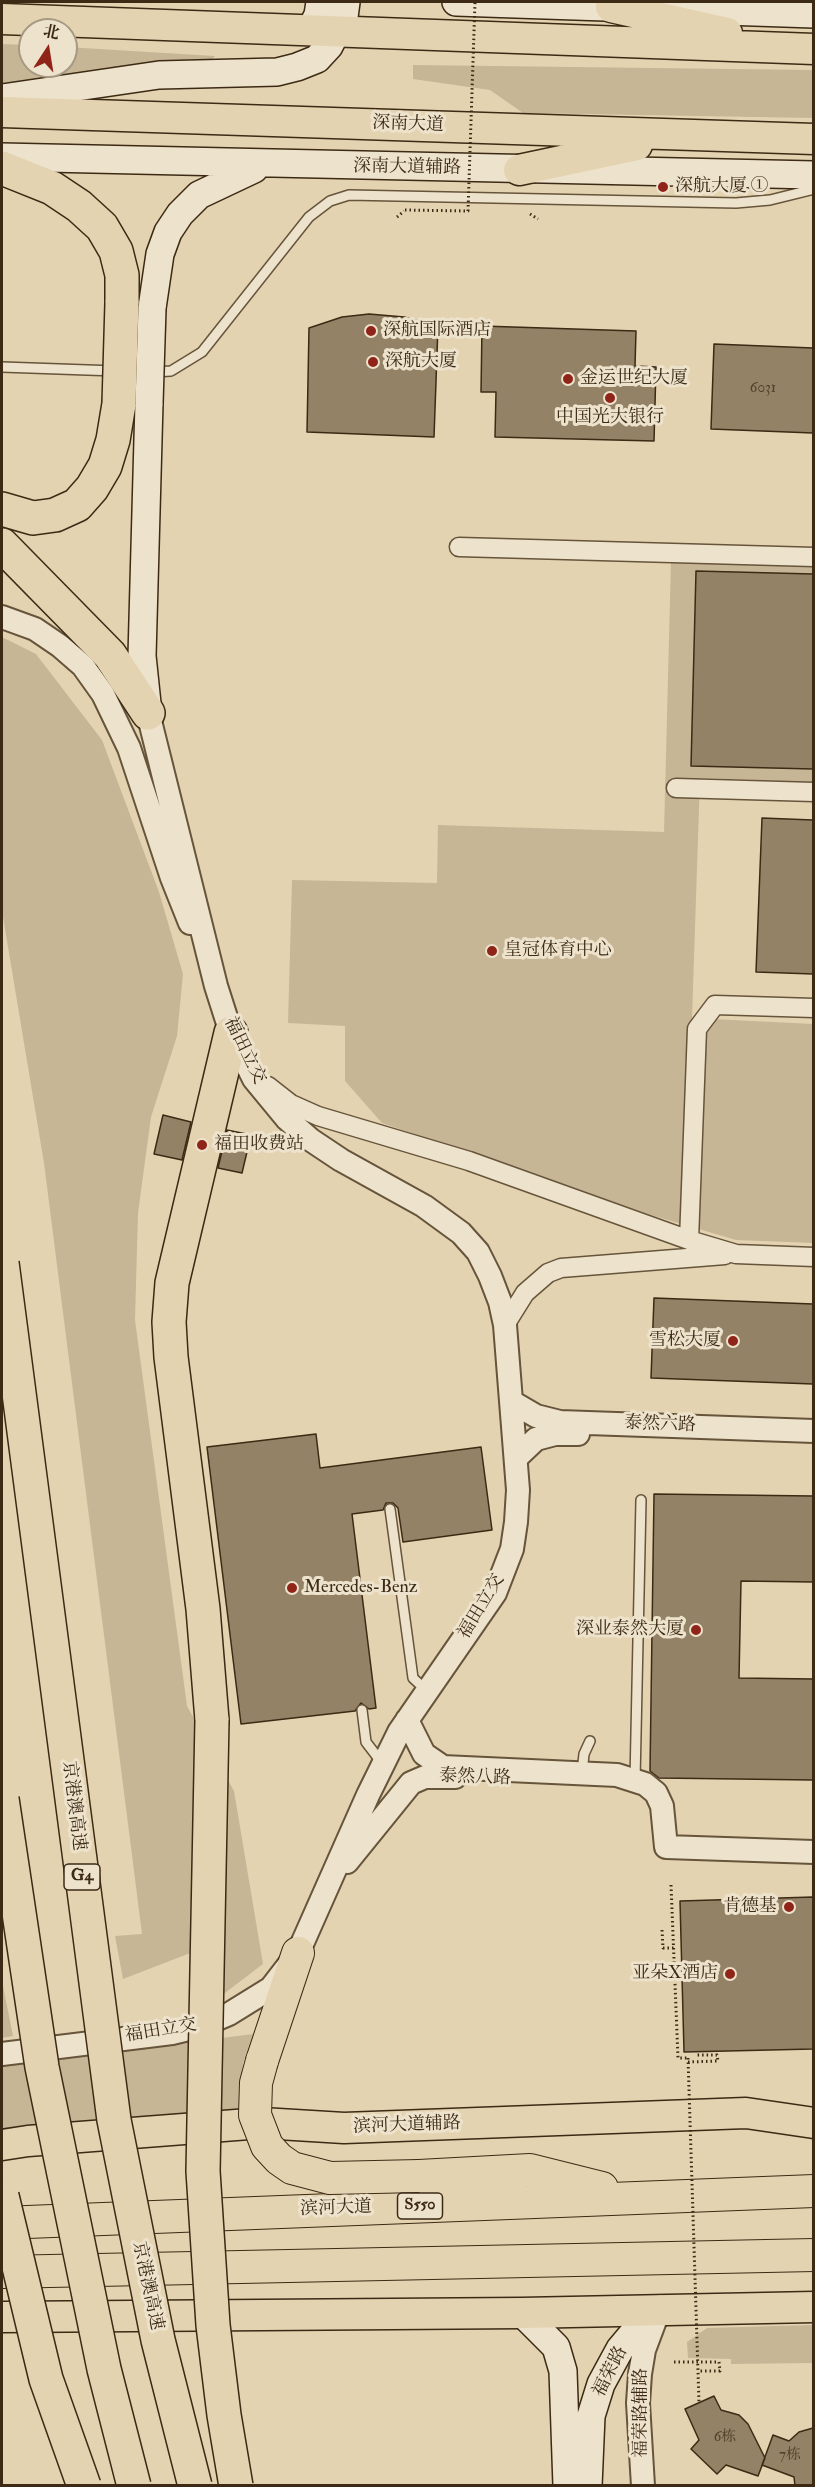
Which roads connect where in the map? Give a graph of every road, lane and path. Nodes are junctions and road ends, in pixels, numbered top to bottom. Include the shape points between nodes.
1 (320, 2) edge
2 (346, 2) edge
3 (456, 2) edge
4 (463, 2) edge
5 (475, 2) edge
6 (618, 4) edge
7 (813, 14) edge
8 (2, 19) edge
9 (324, 32) junction
10 (807, 49) edge
11 (2, 98) edge
12 (2, 112) edge
13 (69, 114) junction
14 (2, 129) edge
15 (682, 135) junction
16 (813, 139) edge
17 (2, 158) edge
18 (264, 165) junction
19 (2, 168) edge
20 (519, 170) junction
21 (813, 175) edge
22 (389, 181) junction
23 (813, 189) edge
24 (528, 213) dead end
25 (397, 217) dead end
26 (538, 219) dead end
27 (137, 305) junction
28 (2, 367) edge
29 (128, 371) dead end
30 (139, 372) dead end
31 (134, 404) junction
32 (2, 509) edge
33 (2, 545) edge
34 (459, 547) dead end
35 (813, 557) edge
36 (2, 617) edge
37 (148, 713) junction
38 (676, 788) dead end
39 (813, 792) edge
40 (216, 986) junction
41 (813, 1008) edge
42 (238, 1047) junction
43 (688, 1240) junction
44 (736, 1254) junction
45 (813, 1257) edge
46 (2, 1263) edge
47 (505, 1325) junction
48 (512, 1402) junction
49 (813, 1431) edge
50 (813, 1442) edge
51 (516, 1458) junction
52 (641, 1500) dead end
53 (390, 1509) dead end
54 (427, 1691) junction
55 (362, 1710) dead end
56 (407, 1720) junction
57 (590, 1741) dead end
58 (382, 1763) junction
59 (582, 1774) junction
60 (633, 1780) junction
61 (2, 1799) edge
62 (813, 1851) edge
63 (330, 1881) junction
64 (671, 1885) dead end
65 (663, 1930) dead end
66 (674, 1948) junction
67 (298, 1953) junction
68 (2, 2054) edge
69 (695, 2055) dead end
70 (688, 2062) junction
71 (813, 2123) edge
72 (2, 2145) edge
73 (813, 2192) edge
74 (2, 2196) edge
75 (638, 2197) junction
76 (10, 2222) edge
77 (810, 2256) edge
78 (34, 2271) junction
79 (2, 2272) edge
80 (2, 2277) edge
81 (813, 2307) edge
82 (660, 2309) junction
83 (522, 2313) junction
84 (2, 2317) edge
85 (674, 2362) dead end
86 (699, 2371) junction
87 (699, 2403) dead end
88 (84, 2486) edge
89 (134, 2486) edge
90 (195, 2486) edge
91 (236, 2486) edge
92 (567, 2486) edge
93 (588, 2486) edge
94 (643, 2486) edge

1 - 9 main road via 318,15
2 - 9 main road
3 - 4 main road
4 - 6 main road
5 - 25 path, bridge via 468,211 405,210
6 - 7 main road
6 - 10 main road
8 - 9 main road
9 - 10 main road
9 - 11 main road via 330,46 317,58 278,72 159,75
12 - 13 main road, 深南大道
13 - 14 main road
13 - 15 main road, 深南大道
15 - 16 main road, 深南大道
15 - 20 main road
17 - 18 main road, 深南大道辅路
18 - 22 main road, 深南大道辅路
18 - 27 main road via 199,195 180,214 168,232
19 - 27 highway via 52,188 102,227
20 - 21 main road, 深南大道辅路
20 - 22 main road, 深南大道辅路
22 - 23 lane via 736,203 770,200
22 - 30 lane via 322,206 309,217 202,352 171,371
24 - 26 path
27 - 31 highway, bridge
28 - 29 lane
31 - 32 highway via 113,440 105,466 77,505 55,515 33,518
31 - 37 main road via 142,656
33 - 37 highway via 104,648
34 - 35 street
36 - 40 street, 福田立交 via 35,629 60,646 83,666 103,694 129,748 172,878
37 - 40 street, 福田立交
38 - 39 street
40 - 42 street, 福田立交
41 - 43 street via 715,1005 697,1029
42 - 43 street via 276,1093 304,1111 469,1161
42 - 47 street, 福田立交 via 266,1096 311,1140 424,1206 461,1233 478,1252 490,1276
42 - 91 highway, bridge via 172,1283 169,1322 204,1609 212,1720 203,2170 213,2325
43 - 44 street
44 - 45 street
44 - 47 street via 561,1268 548,1273 525,1293
46 - 90 highway, 京港澳高速 / G4, bridge via 114,2120 158,2340
47 - 48 street, 福田立交
48 - 49 street, 泰然六路 via 536,1416 560,1422
48 - 51 street, 福田立交
50 - 51 street, 泰然六路 via 555,1434 536,1439
51 - 54 street, 福田立交 via 512,1549 495,1584
52 - 60 lane
53 - 54 lane via 413,1678
54 - 56 street, 福田立交
55 - 58 lane via 366,1742
56 - 58 street, 福田立交
56 - 59 street, 泰然八路 via 421,1750 437,1765
57 - 59 lane
58 - 63 street, 福田立交
59 - 60 street, 泰然八路
60 - 62 street via 651,1788 659,1799 666,1847
60 - 63 street, 泰然八路 via 420,1778 408,1786
61 - 89 highway, bridge via 44,2078 104,2369
63 - 67 street, 福田立交
64 - 66 path
65 - 66 path via 663,1948
66 - 70 path via 678,2058 688,2058
67 - 68 street, 福田立交 via 271,1988 201,2026
67 - 75 highway, bridge via 256,2083 255,2115 267,2146 279,2159 292,2168 330,2178 530,2170
69 - 70 path via 717,2055 718,2061
70 - 86 path, bridge
71 - 72 main road, 滨河大道辅路 via 746,2113 344,2128 262,2123
73 - 75 highway, 滨河大道 / S550
74 - 88 highway, bridge via 40,2356
75 - 76 highway, 滨河大道 / S550
77 - 78 highway
78 - 79 highway
78 - 80 highway
81 - 82 main road
82 - 83 main road
82 - 93 main road, 福荣路 via 620,2349 601,2384 591,2416
82 - 94 street, 福荣路辅路 via 650,2331 640,2374
83 - 84 main road
83 - 92 main road, 福荣路 via 556,2347 563,2371
85 - 86 path via 719,2362 720,2371
86 - 87 path, bridge

